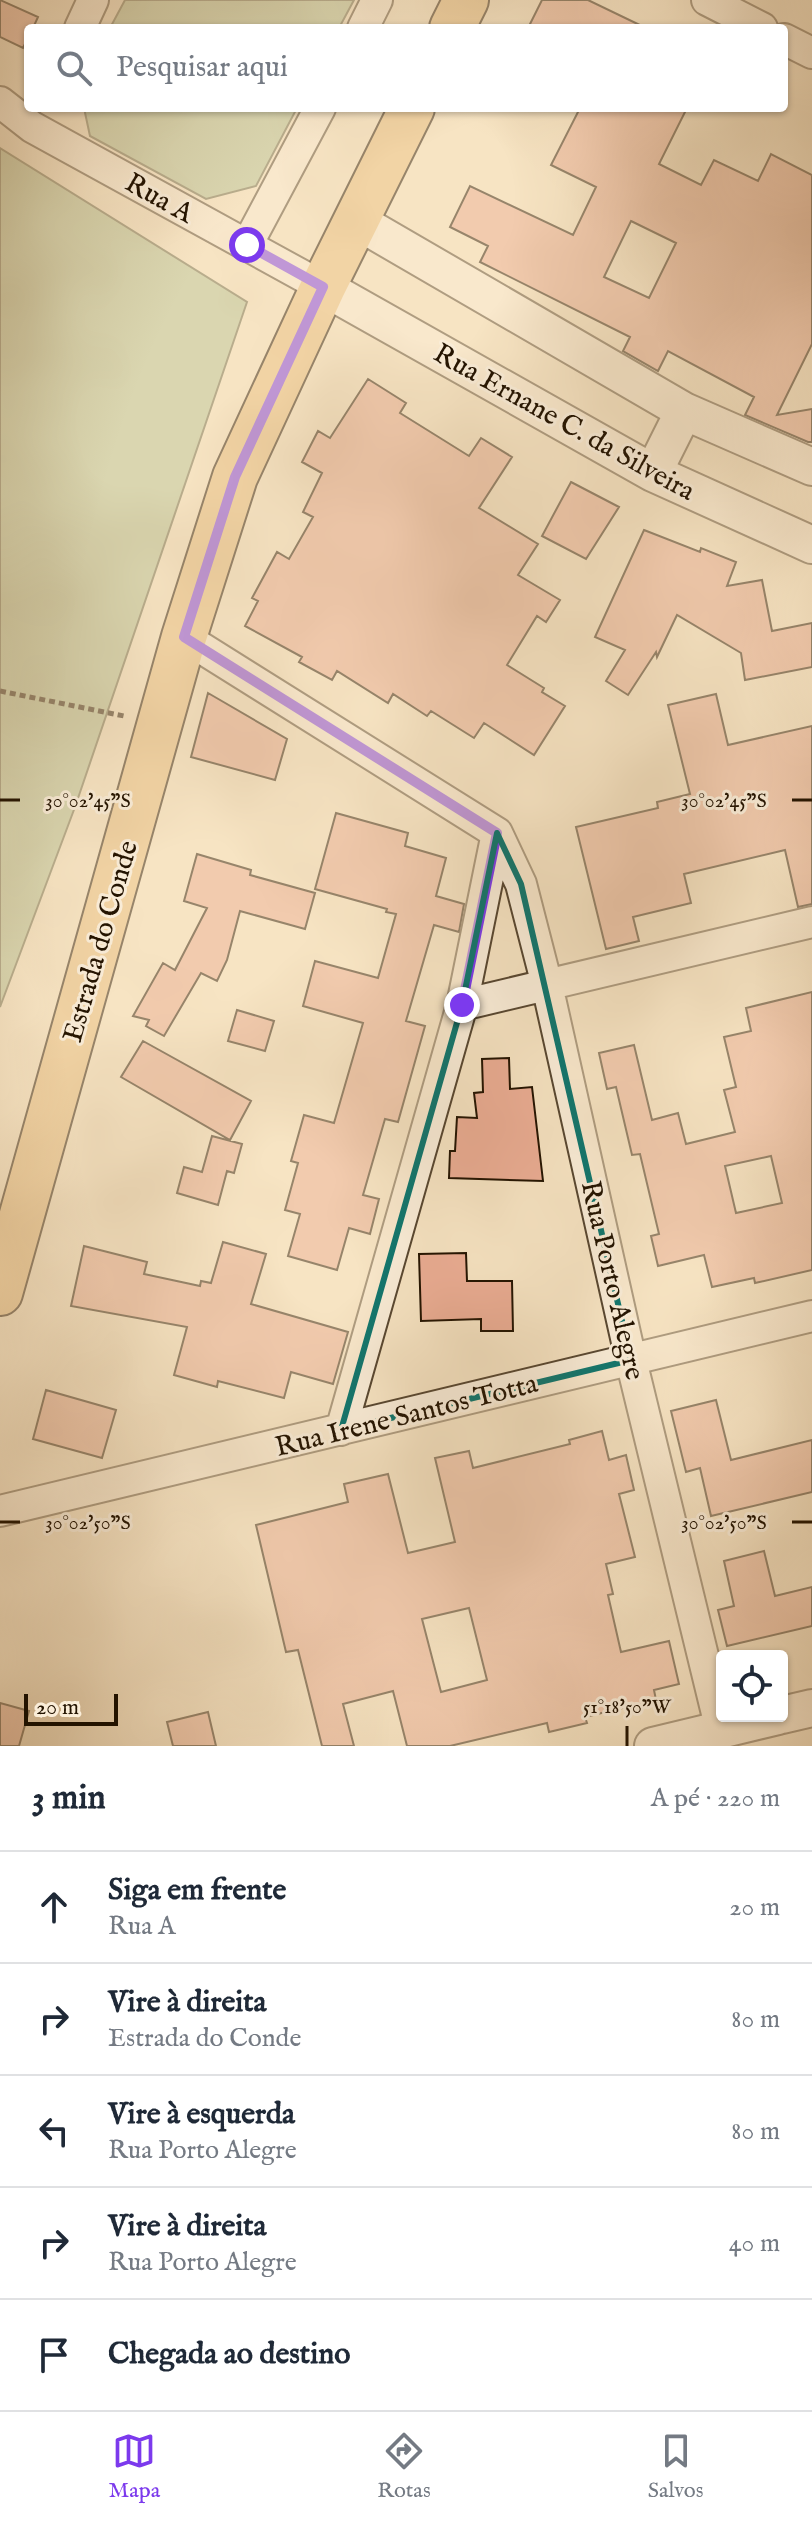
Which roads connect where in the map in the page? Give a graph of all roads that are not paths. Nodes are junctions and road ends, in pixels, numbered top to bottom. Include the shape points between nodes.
1 (93, 0) edge
2 (377, 0) edge
3 (466, 0) edge
4 (707, 0) edge
5 (82, 24) edge
6 (365, 24) edge
7 (454, 24) edge
8 (754, 24) edge
9 (788, 41) edge
10 (812, 53) edge
11 (0, 102) edge
12 (318, 112) edge
13 (410, 112) edge
14 (36, 118) edge
15 (357, 221) junction
16 (247, 245) junction
17 (323, 287) junction
18 (684, 411) junction
19 (812, 467) edge
20 (653, 473) junction
21 (812, 545) edge
22 (184, 637) junction
23 (497, 833) junction
24 (812, 922) edge
25 (547, 985) junction
26 (462, 1005) junction
27 (0, 1293) edge
28 (812, 1316) edge
29 (631, 1360) junction
30 (341, 1430) junction
31 (0, 1511) edge
32 (812, 1708) edge
33 (788, 1714) edge
34 (755, 1722) edge
35 (721, 1730) junction
36 (653, 1746) edge

1 - 5 street
2 - 6 street
3 - 7 main road
4 - 8 street
9 - 10 street
11 - 14 street, Rua A
12 - 16 street
13 - 15 main road, Estrada do Conde
14 - 16 street, Rua A
15 - 17 main road, Estrada do Conde
15 - 18 street
16 - 17 street, Rua A
17 - 20 street, Rua Ernane C. da Silveira
17 - 22 main road, Estrada do Conde via 235,477
18 - 19 street
18 - 20 street
20 - 21 street, Rua Ernane C. da Silveira
22 - 23 street
22 - 27 main road, Estrada do Conde
23 - 25 street, Rua Porto Alegre via 521,884
23 - 26 street
24 - 25 street
25 - 26 street
25 - 29 street, Rua Porto Alegre
26 - 30 street
28 - 29 street, Rua Irene Santos Totta
29 - 30 street, Rua Irene Santos Totta
29 - 35 street, Rua Porto Alegre
30 - 31 street, Rua Irene Santos Totta
32 - 33 street
34 - 35 street
35 - 36 street

